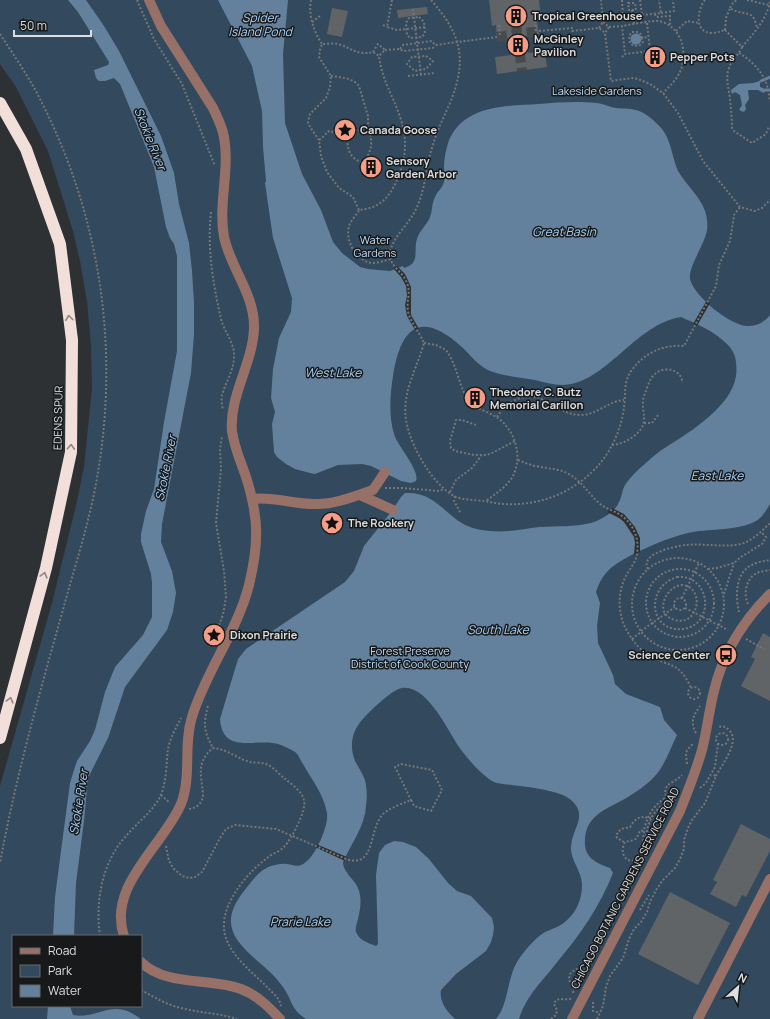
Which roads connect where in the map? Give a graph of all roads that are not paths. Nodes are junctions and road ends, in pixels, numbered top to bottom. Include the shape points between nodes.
1 (149, 0) edge
2 (0, 103) edge
3 (385, 472) dead end
4 (360, 495) junction
5 (252, 499) junction
6 (393, 510) dead end
7 (770, 594) edge
8 (0, 738) edge
9 (770, 878) edge
10 (124, 935) edge
11 (142, 963) edge
12 (281, 1014) edge
13 (572, 1019) edge
14 (698, 1019) edge

1 - 5 lane via 161,26 213,108 224,135 224,238 245,289 254,327 252,348 232,419 235,443
8 -> 2 highway, EDENS SPUR via 46,568 71,452 72,340 60,244 26,149
3 - 4 lane via 373,490
4 - 5 lane via 326,504 268,498
4 - 6 lane
5 - 10 lane via 257,539 248,588 242,607 192,718 188,732 184,794 178,809 125,892 120,911
7 - 13 lane, CHICAGO BOTANIC GARDENS SERVICE ROAD via 746,622 726,655 714,692 702,751 680,811
9 - 14 lane
11 - 12 lane via 170,977 215,982 242,989

